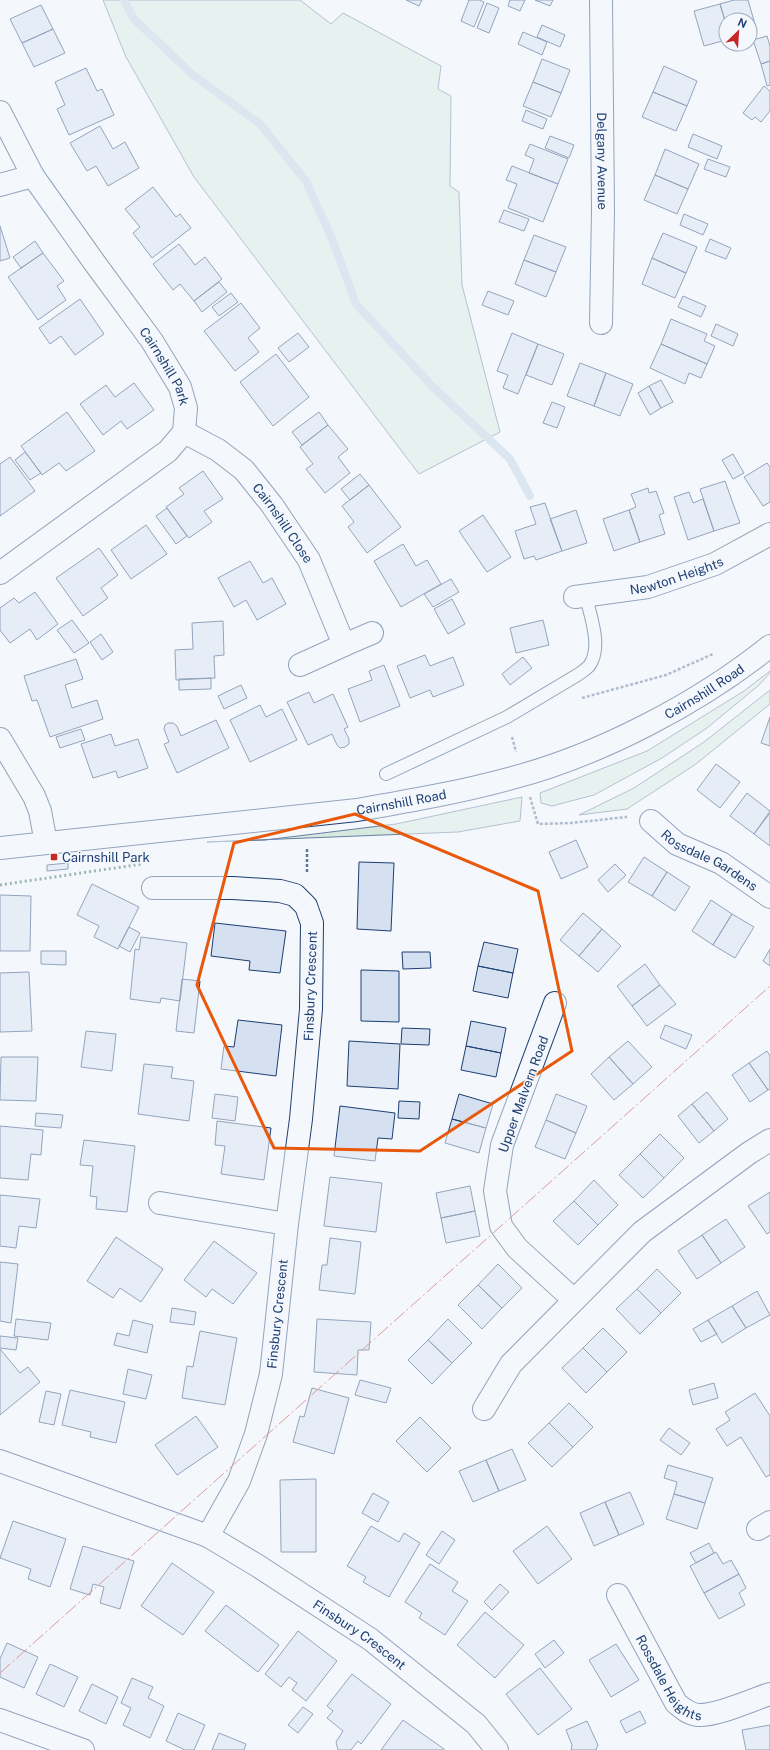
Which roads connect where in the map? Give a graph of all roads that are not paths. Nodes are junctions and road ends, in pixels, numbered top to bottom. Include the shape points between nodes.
1 (601, 0) edge
2 (0, 112) edge
3 (33, 176) junction
4 (0, 185) edge
5 (601, 323) dead end
6 (184, 432) junction
7 (770, 534) edge
8 (0, 573) edge
9 (580, 596) joint
10 (372, 633) dead end
11 (344, 645) junction
12 (770, 646) edge
13 (300, 665) dead end
14 (0, 739) edge
15 (386, 774) dead end
16 (651, 822) road end
17 (46, 843) junction
18 (0, 848) edge
19 (153, 888) dead end
20 (770, 897) edge
21 (555, 1003) dead end
22 (770, 1140) edge
23 (160, 1203) dead end
24 (287, 1224) junction
25 (574, 1300) junction
26 (484, 1409) dead end
27 (0, 1461) edge
28 (208, 1536) junction
29 (618, 1594) dead end
30 (770, 1694) edge
31 (0, 1720) edge
32 (83, 1750) edge
33 (497, 1750) edge

1 - 5 street, Delgany Avenue
2 - 3 street, Cairnshill Park
3 - 4 street
3 - 6 street, Cairnshill Park via 152,341 180,387 186,408
6 - 8 street via 168,451
6 - 11 street, Cairnshill Close via 218,450 244,470 272,505 309,560
7 - 9 street, Newton Heights via 715,564 648,587
9 - 15 lane via 595,642 594,656 588,666 507,717
10 - 11 street
11 - 13 street
12 - 17 street, Cairnshill Road via 705,691 648,724 557,764 513,778 357,810
14 - 17 street via 34,796 40,811
16 - 20 street, Rossdale Gardens via 677,844 721,863
17 - 18 street, Cairnshill Road
19 - 24 street, Finsbury Crescent via 280,891 294,895 306,906 312,923 311,1009 301,1119
21 - 25 street, Upper Malvern Road via 502,1145 495,1191 501,1226 517,1248
22 - 25 street via 642,1232
23 - 24 street
24 - 28 street, Finsbury Crescent via 271,1374 256,1434 239,1481
25 - 26 street via 512,1364
27 - 28 street, Finsbury Crescent
28 - 33 street, Finsbury Crescent via 370,1639 476,1724
29 - 30 street, Rossdale Heights via 676,1704 686,1712 698,1715 715,1712
31 - 32 street

